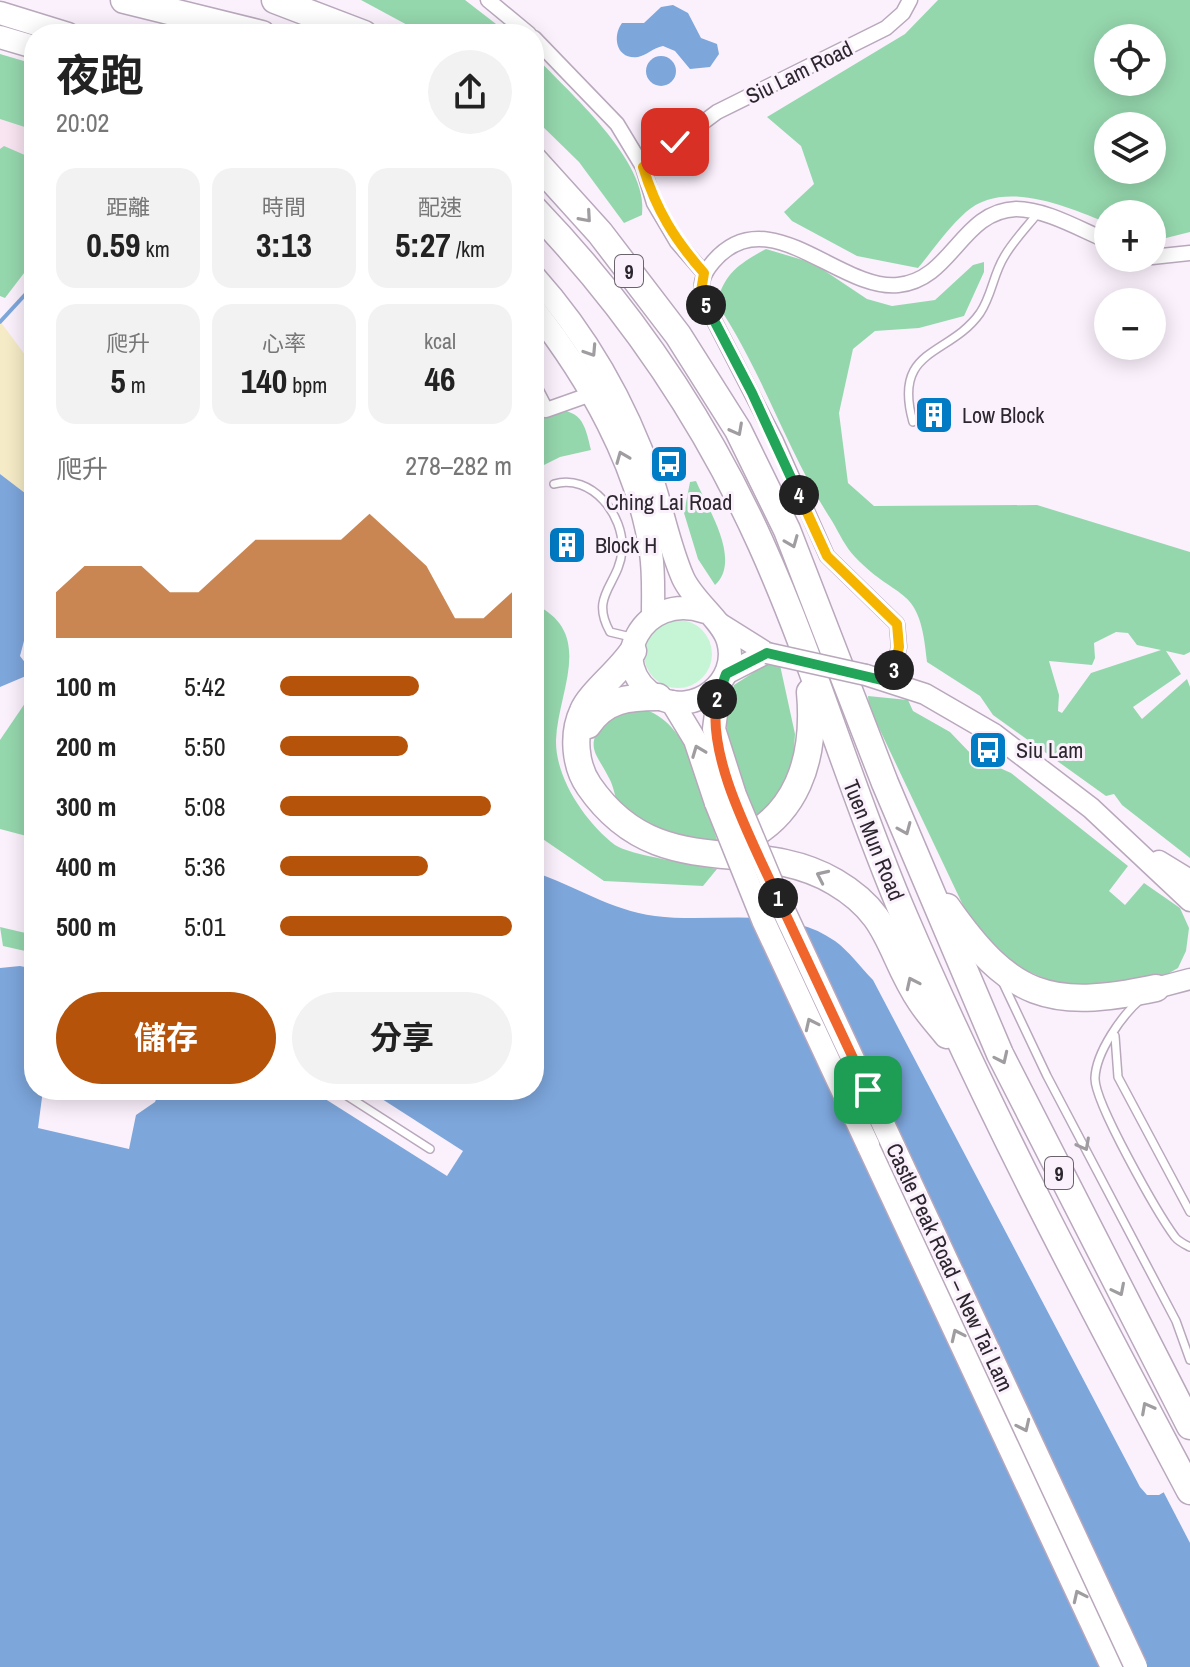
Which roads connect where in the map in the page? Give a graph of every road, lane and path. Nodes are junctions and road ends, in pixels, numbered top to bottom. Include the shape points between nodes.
1 (124, 0) edge
2 (275, 0) edge
3 (488, 0) edge
4 (910, 0) edge
5 (0, 13) edge
6 (36, 24) edge
7 (221, 24) edge
8 (338, 24) edge
9 (517, 24) edge
10 (0, 37) edge
11 (24, 44) edge
12 (544, 48) edge
13 (643, 167) junction
14 (544, 171) edge
15 (1038, 213) junction
16 (544, 220) edge
17 (1094, 235) edge
18 (1190, 253) edge
19 (1166, 256) edge
20 (704, 273) junction
21 (544, 289) edge
22 (544, 321) edge
23 (602, 390) junction
24 (544, 412) edge
25 (913, 422) dead end
26 (554, 484) dead end
27 (653, 615) junction
28 (711, 616) junction
29 (634, 644) junction
30 (767, 653) junction
31 (807, 664) junction
32 (723, 679) junction
33 (890, 682) junction
34 (665, 700) junction
35 (577, 743) junction
36 (726, 799) junction
37 (1115, 833) junction
38 (676, 848) junction
39 (925, 875) junction
40 (1190, 880) edge
41 (1190, 901) edge
42 (987, 958) junction
43 (1190, 979) edge
44 (1156, 988) junction
45 (1115, 1033) junction
46 (974, 1069) junction
47 (354, 1100) edge
48 (430, 1149) dead end
49 (1190, 1212) edge
50 (1190, 1247) edge
51 (1190, 1360) edge
52 (1190, 1426) edge
53 (1186, 1484) edge
54 (1112, 1667) edge
55 (1136, 1667) edge

1 - 7 highway
2 - 8 highway
3 - 9 street
4 - 13 street, Siu Lam Road via 886,28 717,112
5 - 6 main road
10 - 11 main road
12 - 13 street via 617,124
13 - 20 street via 654,203
14 -> 39 highway, Tuen Mun Road / 9 via 652,301 738,430 787,530
15 - 17 street
15 - 20 street via 1016,209 983,220 940,268 909,284 867,282 805,250 767,241 732,247
15 - 25 lane via 1003,258 977,317 918,364 907,402
16 - 31 highway, Tuen Mun Road / 9 via 601,283 692,412 763,547
18 - 19 street
20 - 33 street via 704,301 827,556 897,624 899,647
21 -> 23 main road via 579,333
22 - 23 main road
23 - 24 street
27 -> 23 main road via 646,531
23 - 28 main road via 645,458 679,568
26 - 29 lane via 585,484 617,523 622,552 602,609 614,636
27 - 28 main road via 679,606
27 - 29 main road
28 - 30 main road
28 - 32 main road via 728,642
29 - 34 main road via 639,679
29 - 35 highway via 620,671 583,709
30 - 32 main road
30 - 33 main road, bridge
31 - 38 highway via 808,756 783,812 733,845
31 - 46 highway, Tuen Mun Road / 9 via 901,908
32 - 34 main road via 698,700
32 - 36 main road, Castle Peak Road – New Tai Lam via 714,729
33 - 37 main road via 938,701 994,734 1091,808
34 - 35 highway via 624,699 606,706
36 -> 34 main road, Castle Peak Road – New Tai Lam via 695,740
35 - 38 highway via 580,770 607,808 639,833
54 -> 36 main road, Castle Peak Road – New Tai Lam, bridge via 763,920
36 -> 55 main road, Castle Peak Road – New Tai Lam, bridge via 778,898
37 - 40 main road
37 - 41 main road
46 -> 38 highway via 920,1001 883,924 851,892 794,866
39 - 42 highway
39 -> 52 highway, Tuen Mun Road / 9 via 1019,1094
42 - 44 highway via 1016,982 1052,996 1088,999
42 -> 51 lane via 1176,1321
43 - 44 main road
44 - 45 lane via 1136,1003
45 - 49 lane via 1118,1077
45 - 50 lane via 1100,1060 1096,1087 1167,1224
53 -> 46 highway, Tuen Mun Road / 9
47 - 48 lane

